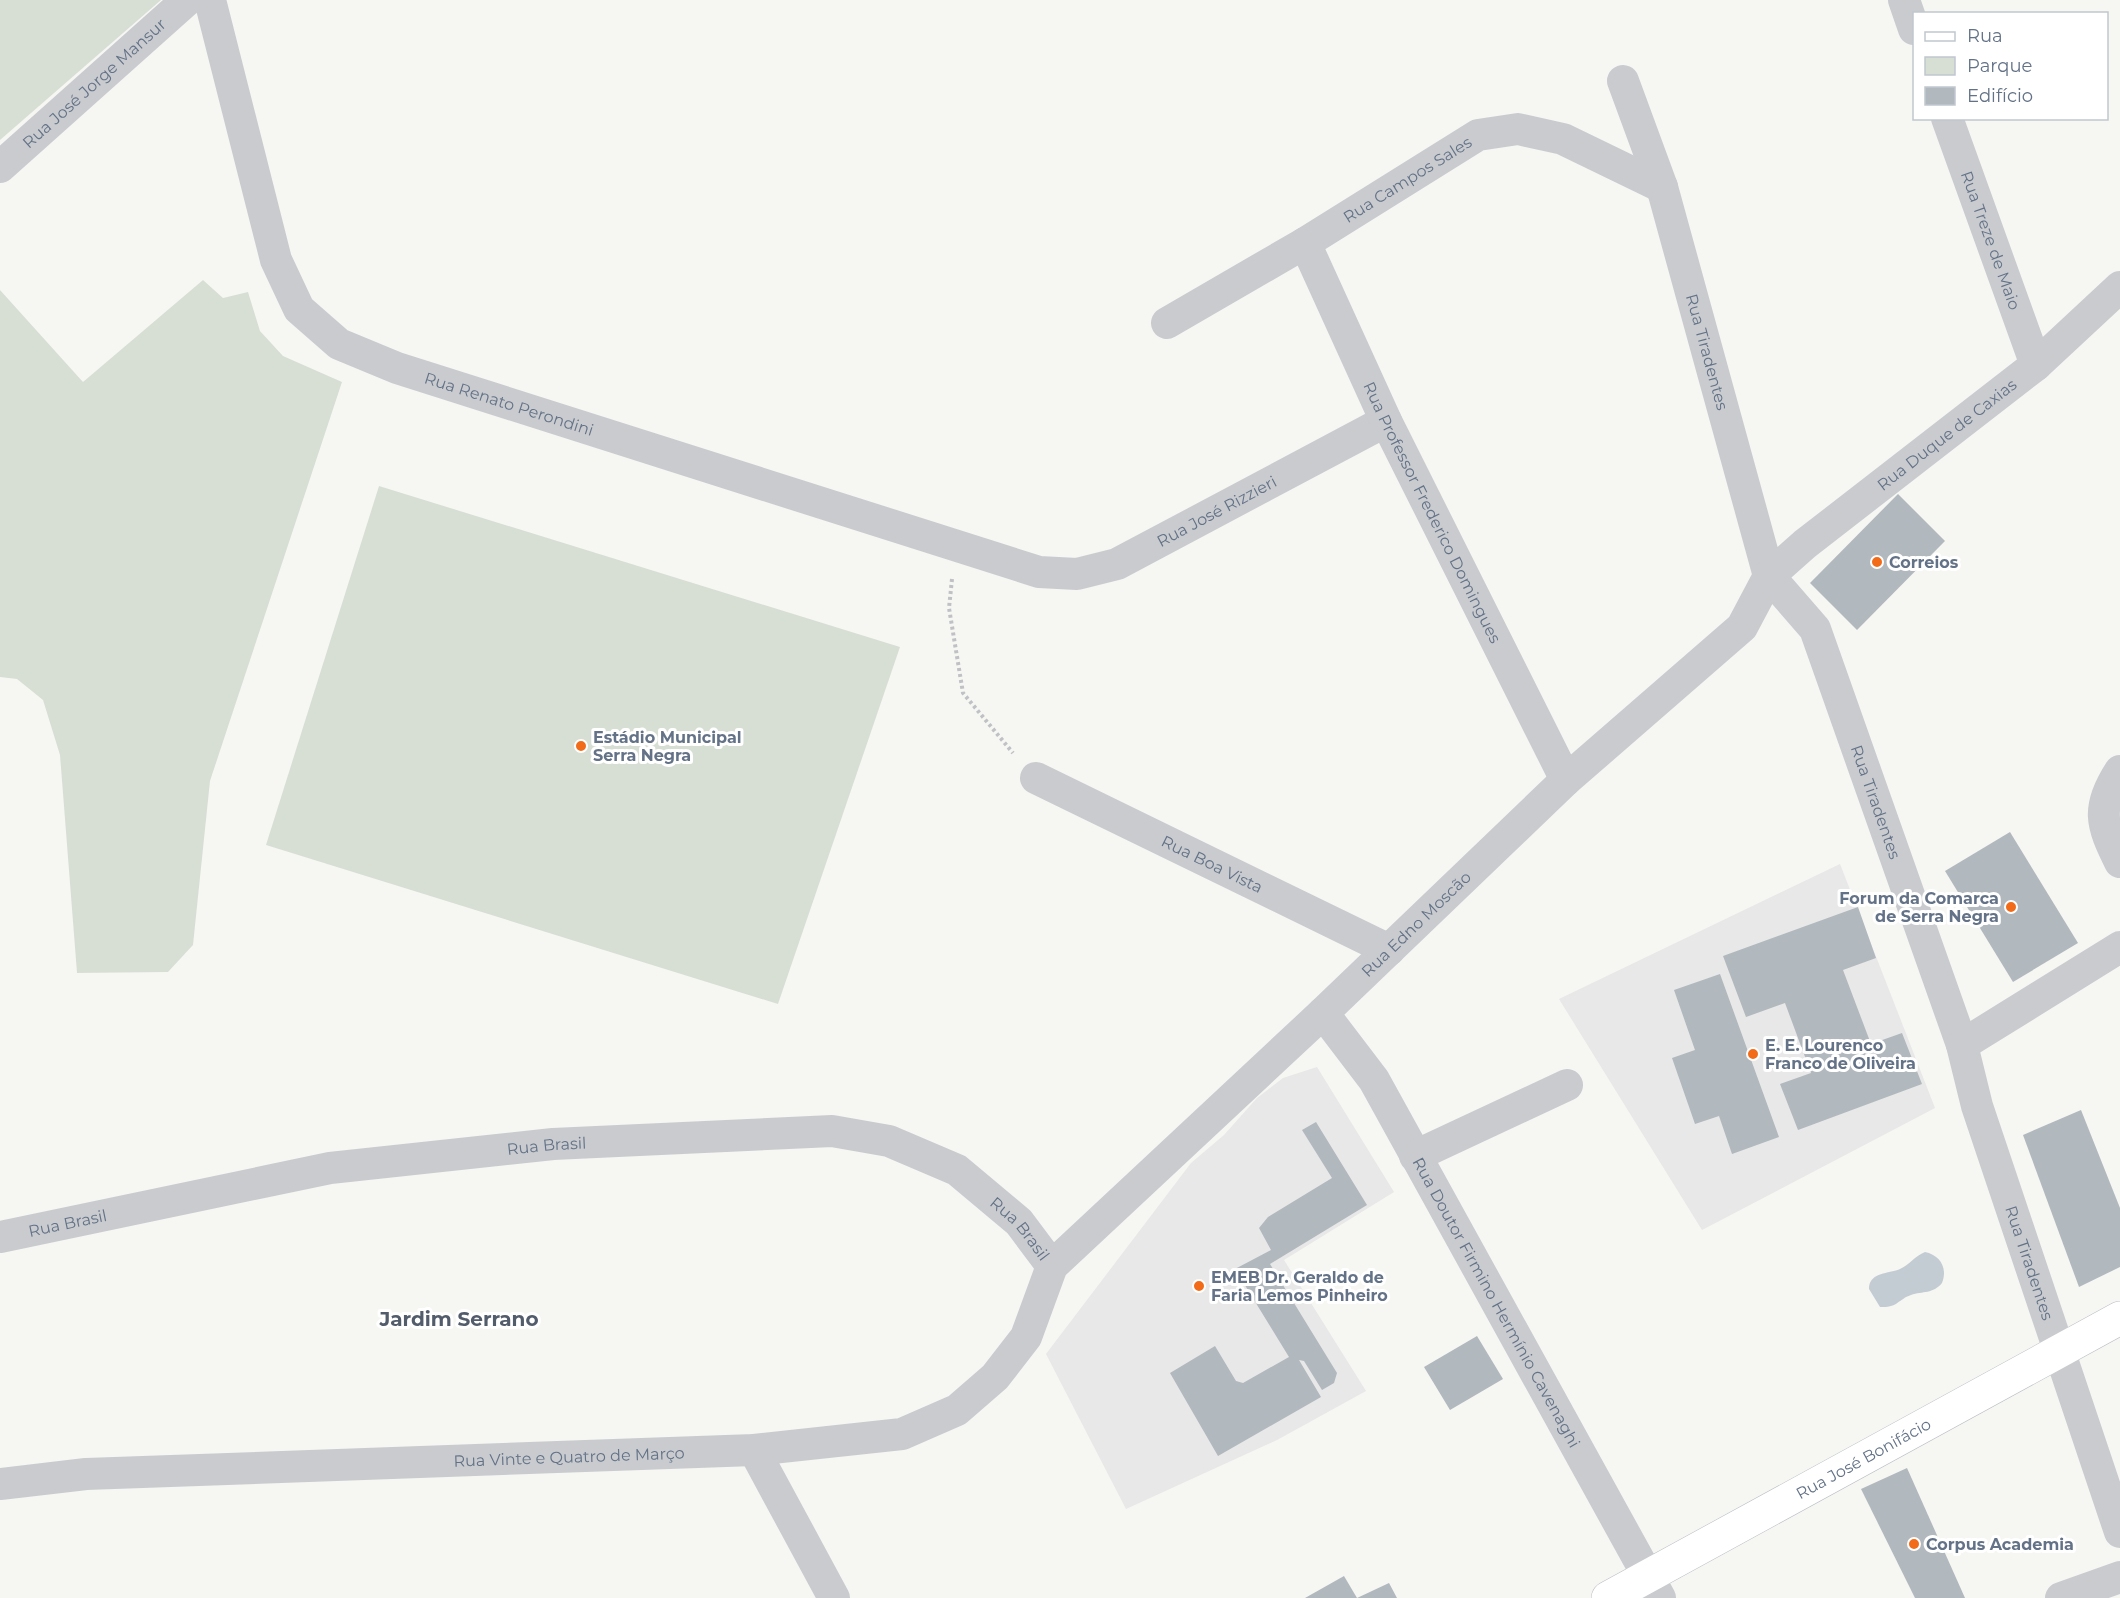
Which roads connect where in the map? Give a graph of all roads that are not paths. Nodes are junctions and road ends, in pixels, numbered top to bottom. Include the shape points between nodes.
1 (187, 0) edge
2 (210, 0) edge
3 (1904, 0) edge
4 (1913, 27) edge
5 (1623, 81) dead end
6 (1948, 120) edge
7 (0, 167) edge
8 (1662, 187) junction
9 (1305, 243) junction
10 (2120, 287) edge
11 (1167, 323) dead end
12 (2036, 364) junction
13 (1386, 421) junction
14 (1039, 572) joint
15 (1769, 576) junction
16 (2120, 771) edge
17 (1036, 778) road end
18 (1566, 780) junction
19 (2120, 862) edge
20 (2120, 947) edge
21 (1389, 950) junction
22 (1323, 1013) junction
23 (1962, 1045) junction
24 (1567, 1085) dead end
25 (1415, 1156) junction
26 (0, 1237) edge
27 (1052, 1266) junction
28 (2120, 1318) edge
29 (2058, 1352) junction
30 (754, 1450) junction
31 (0, 1484) edge
32 (2120, 1532) edge
33 (2120, 1577) edge
34 (1654, 1587) edge
35 (834, 1598) edge
36 (1608, 1598) edge
37 (2061, 1598) edge

1 - 7 street, Rua José Jorge Mansur
2 - 14 street, Rua Renato Perondini via 276,260 298,309 339,344 397,368
3 - 4 street
5 - 8 street, Rua Tiradentes
6 - 12 street, Rua Treze de Maio
8 - 9 street, Rua Campos Sales via 1563,139 1518,129 1478,135
8 - 15 street, Rua Tiradentes
9 - 11 street, Rua Campos Sales
9 - 13 street, Rua Professor Frederico Domingues
10 - 12 street, Rua Duque de Caxias
12 - 15 street, Rua Duque de Caxias via 1805,543
13 - 14 street, Rua José Rizzieri via 1117,564 1077,574
13 - 18 street, Rua Professor Frederico Domingues
15 - 18 street, Rua Edno Moscão via 1742,627
15 - 23 street, Rua Tiradentes via 1815,629
16 - 19 street via 2102,806 2105,833
17 - 21 street, Rua Boa Vista
18 - 21 street, Rua Edno Moscão
20 - 23 street
21 - 22 street, Rua Edno Moscão
22 - 25 street, Rua Doutor Firmino Hermínio Cavenaghi via 1374,1080
22 - 27 street, Rua Edno Moscão
23 - 29 street, Rua Tiradentes via 1977,1106
24 - 25 street
25 - 34 street, Rua Doutor Firmino Hermínio Cavenaghi
26 - 27 street, Rua Brasil via 330,1168 553,1143 832,1131 889,1141 957,1170 1019,1222
27 - 30 street, Rua Vinte e Quatro de Março via 1026,1337 994,1377 957,1410 902,1434
28 - 29 main road, Rua José Bonifácio
29 - 32 street, Rua Tiradentes
29 - 34 main road, Rua José Bonifácio
30 - 31 street, Rua Vinte e Quatro de Março via 86,1474
30 - 35 street
33 - 37 street
34 - 36 main road, Rua José Bonifácio

